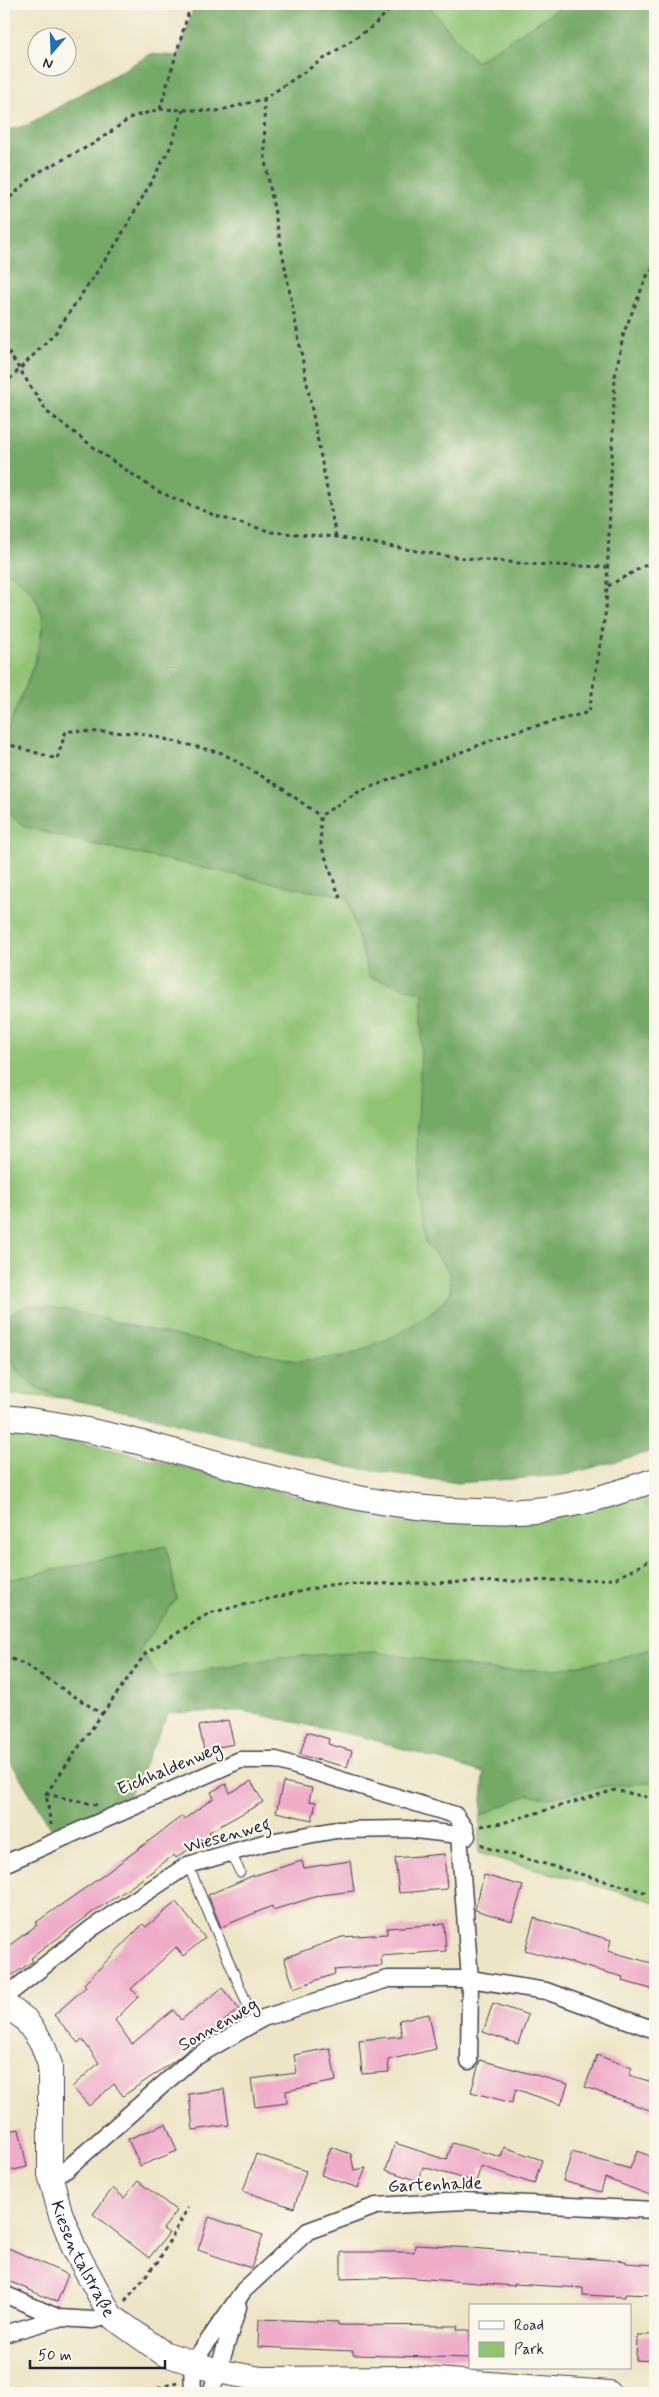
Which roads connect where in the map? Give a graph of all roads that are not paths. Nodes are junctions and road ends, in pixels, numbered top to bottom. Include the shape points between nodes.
1 (4, 1417) edge
2 (655, 1480) edge
3 (464, 1833) junction
4 (231, 1853) junction
5 (4, 1864) edge
6 (188, 1866) junction
7 (240, 1872) dead end
8 (470, 1980) junction
9 (4, 2003) edge
10 (250, 2011) dead end
11 (655, 2030) edge
12 (469, 2061) dead end
13 (50, 2174) junction
14 (655, 2210) edge
15 (244, 2290) junction
16 (4, 2294) edge
17 (111, 2316) junction
18 (59, 2318) junction
19 (4, 2334) edge
20 (192, 2370) junction
21 (214, 2382) edge
22 (193, 2393) edge
23 (609, 2393) edge

1 - 2 street via 142,1442 307,1488 376,1503 438,1511 502,1512 556,1508
3 - 4 street, Wiesenweg via 407,1829 336,1830 264,1843
3 - 5 street, Eichhaldenweg via 456,1815 276,1760 240,1760
3 - 8 street
4 - 6 street, Wiesenweg
4 - 7 lane
6 - 9 street, Wiesenweg via 92,1928 11,1992
6 - 10 lane
8 - 11 street, Sonnenweg via 546,1991
8 - 12 street
8 - 13 street, Sonnenweg via 388,1979 263,2018 192,2059 66,2170
9 - 13 street, Kiesentalstraße via 25,2019 42,2042 50,2065
13 - 17 street, Kiesentalstraße via 74,2248
14 - 15 street, Gartenhalde via 464,2201 376,2206 308,2230
15 - 20 street, Gartenhalde
15 - 21 street, Gartenhalde
16 - 18 street
17 - 18 street via 93,2320
17 - 20 street, Kiesentalstraße
18 - 19 street
20 - 21 street, Kiesentalstraße
20 - 22 street
21 - 23 street, Kiesentalstraße via 408,2378

